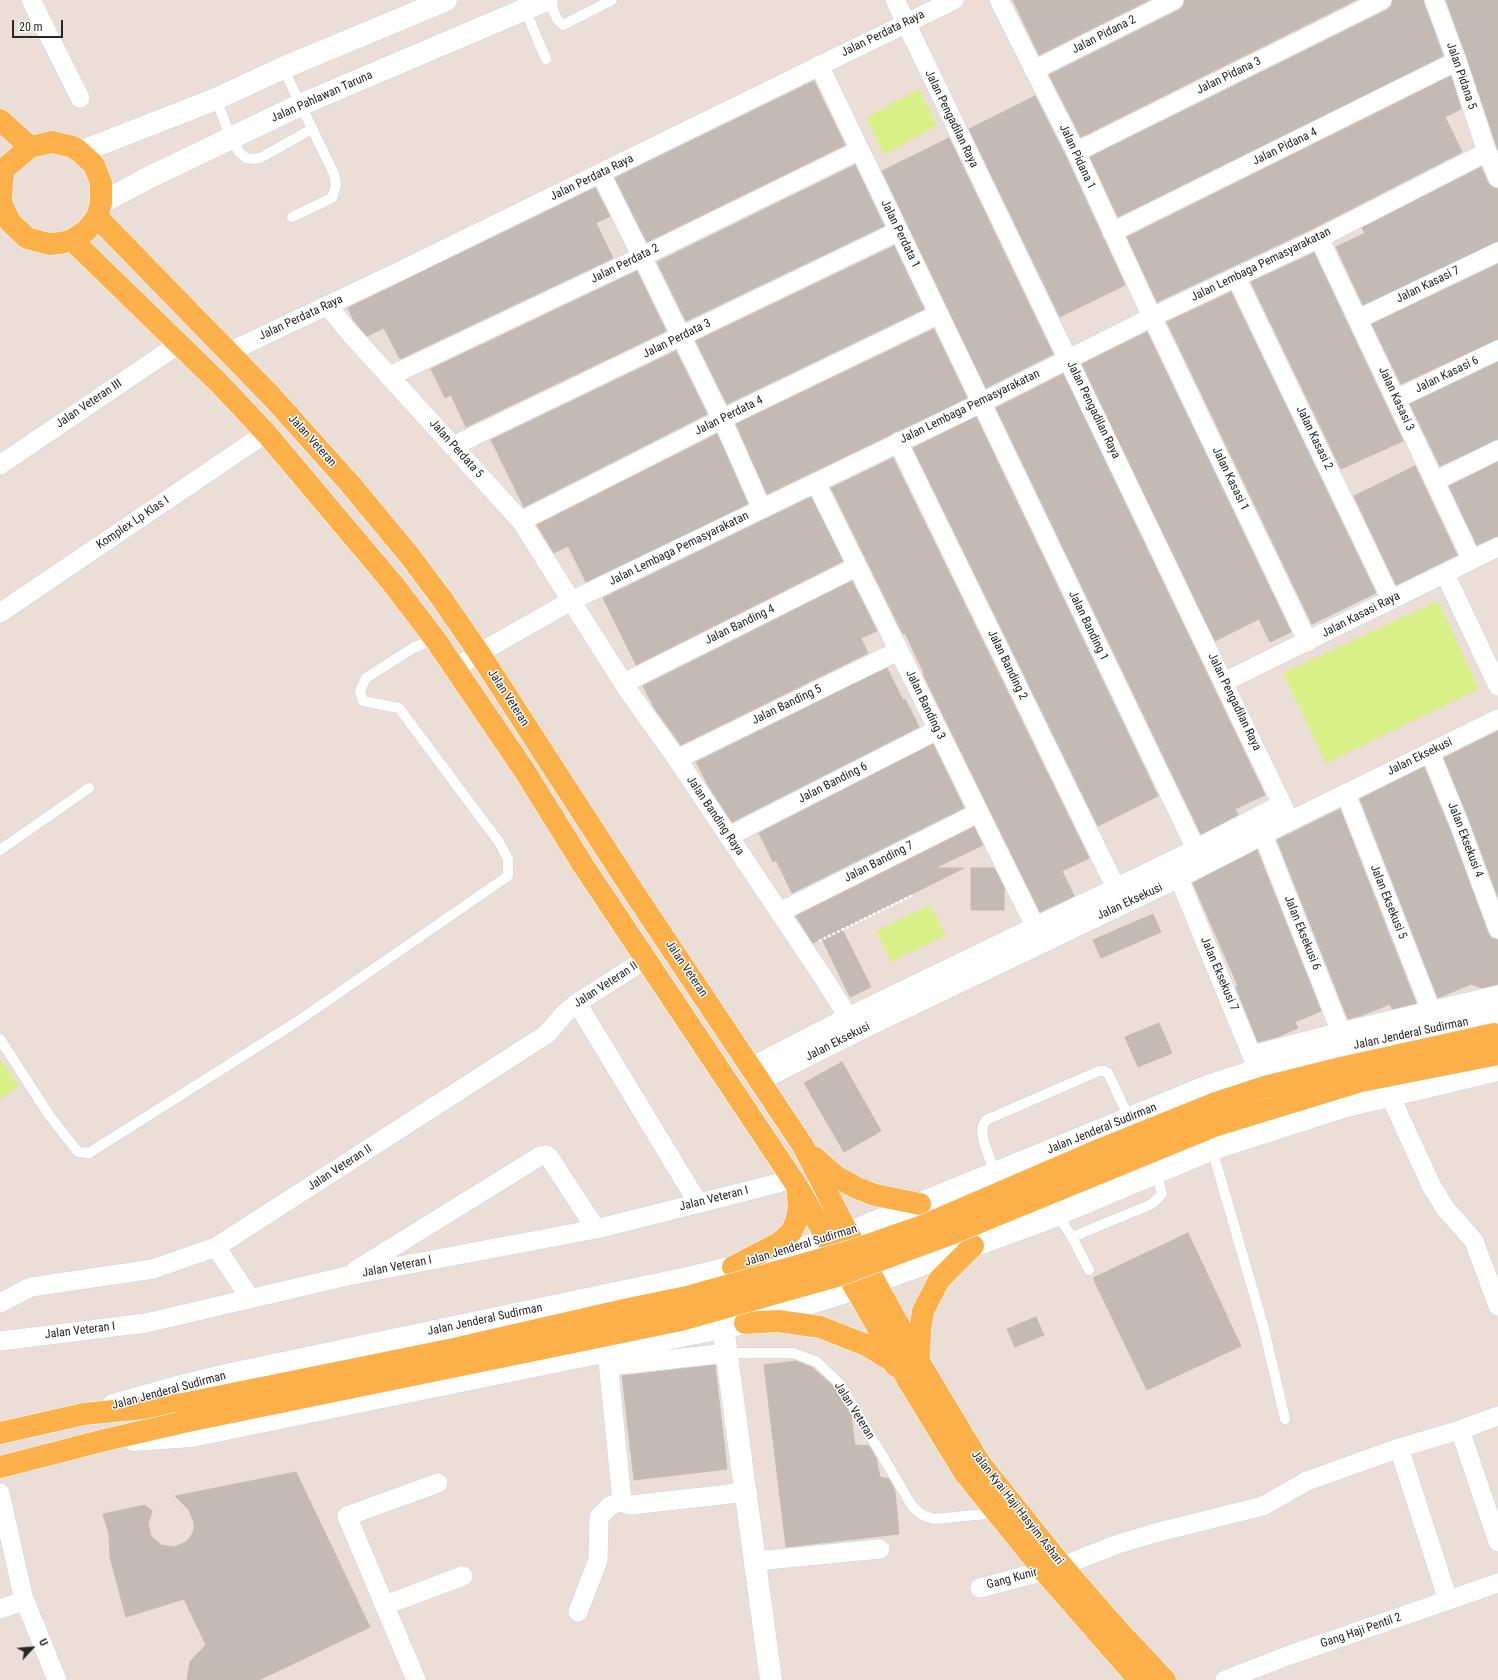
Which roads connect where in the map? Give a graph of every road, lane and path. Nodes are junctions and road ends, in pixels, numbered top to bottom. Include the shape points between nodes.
1 (31, 0) edge
2 (446, 0) edge
3 (548, 0) edge
4 (612, 0) edge
5 (894, 0) edge
6 (954, 0) edge
7 (999, 0) edge
8 (1174, 0) edge
9 (1382, 0) edge
10 (1434, 0) edge
11 (523, 5) edge
12 (905, 23) junction
13 (546, 59) dead end
14 (1457, 61) junction
15 (819, 65) junction
16 (283, 68) junction
17 (1034, 70) junction
18 (80, 98) dead end
19 (216, 99) junction
20 (300, 105) junction
21 (0, 120) edge
22 (312, 129) junction
23 (231, 138) junction
24 (30, 147) junction
25 (860, 150) junction
26 (80, 152) junction
27 (1076, 152) junction
28 (1487, 152) junction
29 (2, 167) edge
30 (601, 174) junction
31 (1498, 178) edge
32 (1, 202) edge
33 (99, 210) junction
34 (292, 217) dead end
35 (5, 225) edge
36 (899, 231) junction
37 (1112, 232) junction
38 (1319, 238) junction
39 (72, 240) junction
40 (1498, 252) edge
41 (641, 257) junction
42 (1236, 277) junction
43 (328, 306) junction
44 (939, 314) junction
45 (1152, 317) junction
46 (1358, 319) junction
47 (682, 337) junction
48 (179, 344) junction
49 (1498, 350) edge
50 (229, 352) junction
51 (1067, 358) junction
52 (390, 376) junction
53 (1396, 399) junction
54 (981, 403) junction
55 (722, 419) junction
56 (266, 432) junction
57 (898, 442) junction
58 (453, 446) junction
59 (1498, 450) edge
60 (0, 465) edge
61 (1435, 481) junction
62 (816, 483) junction
63 (762, 509) junction
64 (521, 521) junction
65 (1498, 547) edge
66 (1472, 560) junction
67 (856, 567) junction
68 (1445, 574) junction
69 (1391, 599) junction
70 (571, 601) junction
71 (0, 613) edge
72 (435, 639) junction
73 (1308, 642) junction
74 (898, 651) junction
75 (479, 653) junction
76 (456, 668) junction
77 (624, 682) junction
78 (1224, 682) junction
79 (1498, 686) edge
80 (1498, 719) edge
81 (937, 730) junction
82 (1430, 752) junction
83 (677, 759) junction
84 (89, 788) dead end
85 (1346, 794) junction
86 (1282, 804) junction
87 (978, 813) junction
88 (1290, 820) junction
89 (1263, 835) junction
90 (728, 836) junction
91 (1196, 849) junction
92 (0, 850) edge
93 (1179, 878) junction
94 (629, 885) junction
95 (1116, 888) junction
96 (913, 895) dead end
97 (608, 901) junction
98 (780, 912) junction
99 (1035, 926) junction
100 (1498, 929) edge
101 (805, 949) junction
102 (646, 959) junction
103 (1498, 995) edge
104 (577, 1003) junction
105 (1431, 1010) junction
106 (852, 1025) junction
107 (1341, 1032) junction
108 (1497, 1038) edge
109 (0, 1039) edge
110 (1255, 1063) junction
111 (1498, 1070) edge
112 (756, 1074) junction
113 (1390, 1096) junction
114 (1130, 1118) junction
115 (804, 1146) junction
116 (1212, 1149) junction
117 (1005, 1169) junction
118 (1156, 1173) junction
119 (795, 1182) junction
120 (698, 1203) junction
121 (920, 1204) junction
122 (1048, 1218) junction
123 (596, 1229) junction
124 (839, 1237) junction
125 (1072, 1237) junction
126 (973, 1246) junction
127 (216, 1247) junction
128 (733, 1267) junction
129 (1088, 1270) dead end
130 (712, 1272) junction
131 (347, 1276) junction
132 (865, 1286) junction
133 (250, 1298) junction
134 (0, 1303) edge
135 (1498, 1306) edge
136 (735, 1325) junction
137 (0, 1341) edge
138 (728, 1353) junction
139 (608, 1359) junction
140 (919, 1362) junction
141 (909, 1382) junction
142 (90, 1414) junction
143 (1498, 1416) edge
144 (1284, 1419) dead end
145 (1460, 1430) junction
146 (0, 1432) edge
147 (98, 1441) junction
148 (1399, 1448) junction
149 (0, 1467) edge
150 (438, 1482) dead end
151 (746, 1492) junction
152 (0, 1493) edge
153 (622, 1501) junction
154 (997, 1513) junction
155 (1498, 1542) edge
156 (880, 1549) dead end
157 (756, 1561) junction
158 (1053, 1569) junction
159 (463, 1576) dead end
160 (1498, 1583) edge
161 (980, 1588) dead end
162 (24, 1599) junction
163 (1448, 1600) junction
164 (385, 1605) junction
165 (0, 1609) edge
166 (578, 1612) dead end
167 (51, 1679) edge
168 (416, 1680) edge
169 (771, 1680) edge
170 (1139, 1680) edge
171 (1165, 1680) edge
172 (1225, 1680) edge

1 - 18 street
2 - 16 street
3 - 4 lane via 563,25
3 - 11 street, Jalan Pahlawan Taruna
5 - 12 street, Jalan Pengadilan Raya
6 - 12 street, Jalan Perdata Raya
7 - 17 street, Jalan Pidana 1
8 - 17 street, Jalan Pidana 2
9 - 27 street, Jalan Pidana 3
10 - 14 street, Jalan Pidana 5
11 - 13 lane
11 - 20 street, Jalan Pahlawan Taruna
12 - 15 street, Jalan Perdata Raya
12 - 51 street, Jalan Pengadilan Raya
14 - 28 street, Jalan Pidana 5
14 - 37 street, Jalan Pidana 4
15 - 25 street, Jalan Perdata 1
15 - 30 street, Jalan Perdata Raya
16 - 19 street
16 - 20 lane
17 - 27 street, Jalan Pidana 1
19 - 23 lane
19 - 26 street
20 - 22 lane
20 - 23 street, Jalan Pahlawan Taruna
21 - 24 main road
22 - 23 lane via 260,158 253,159 246,158 239,152
22 - 34 lane via 334,174 335,191 332,198
23 - 33 street, Jalan Pahlawan Taruna via 150,176
24 - 26 main road via 52,142 73,147
24 - 29 main road
25 - 36 street, Jalan Perdata 1
25 - 41 street, Jalan Perdata 2
26 - 33 main road via 94,165 101,183
27 - 37 street, Jalan Pidana 1
28 - 31 street, Jalan Pidana 5
28 - 38 street, Jalan Lembaga Pemasyarakatan
29 - 32 main road
30 - 41 street
30 - 43 street, Jalan Perdata Raya
32 - 35 main road
33 - 39 main road via 86,230
33 - 50 main road, Jalan Veteran
35 - 39 main road via 27,238 49,244
36 - 44 street, Jalan Perdata 1
36 - 47 street, Jalan Perdata 3
37 - 45 street, Jalan Pidana 1
38 - 42 street, Jalan Lembaga Pemasyarakatan
38 - 46 street, Jalan Kasasi 3
39 - 48 main road
40 - 46 street, Jalan Kasasi 7
41 - 47 street
41 - 52 street, Jalan Perdata 2
42 - 45 street, Jalan Lembaga Pemasyarakatan
42 - 69 street, Jalan Kasasi 2
43 - 50 street, Jalan Perdata Raya
43 - 52 street, Jalan Perdata 5
44 - 54 street, Jalan Perdata 1
44 - 55 street, Jalan Perdata 4
45 - 51 street, Jalan Lembaga Pemasyarakatan
45 - 73 street, Jalan Kasasi 1
46 - 53 street, Jalan Kasasi 3
47 - 55 street
47 - 58 street, Jalan Perdata 3
48 - 56 main road
48 - 60 street, Jalan Veteran III
49 - 53 street, Jalan Kasasi 6
50 - 75 main road, Jalan Veteran via 351,484 410,555
51 - 54 street, Jalan Lembaga Pemasyarakatan
51 - 78 street, Jalan Pengadilan Raya
52 - 58 street, Jalan Perdata 5
53 - 61 street, Jalan Kasasi 3
54 - 57 street, Jalan Lembaga Pemasyarakatan
54 - 91 street, Jalan Banding 1
55 - 63 street
55 - 64 street, Jalan Perdata 4
56 - 71 street, Komplex Lp Klas I
56 - 72 main road via 388,578
57 - 62 street, Jalan Lembaga Pemasyarakatan
57 - 95 street, Jalan Banding 2
58 - 64 street, Jalan Perdata 5
59 - 61 street
61 - 66 street, Jalan Kasasi 3
62 - 63 street, Jalan Lembaga Pemasyarakatan
62 - 67 street, Jalan Banding 3
63 - 70 street, Jalan Lembaga Pemasyarakatan
64 - 70 street, Jalan Perdata 5
65 - 66 street, Jalan Kasasi Raya
66 - 68 street, Jalan Kasasi Raya
67 - 74 street, Jalan Banding 3
67 - 77 street, Jalan Banding 4
68 - 69 street, Jalan Kasasi Raya
68 - 79 street
69 - 73 street, Jalan Kasasi Raya
70 - 75 street, Jalan Lembaga Pemasyarakatan
70 - 77 street, Jalan Banding Raya
72 - 76 main road
72 - 109 lane via 413,648 366,678 360,692 363,701 399,708 499,842 508,858 508,876 298,1021 89,1153 78,1152 49,1115
73 - 78 street, Jalan Kasasi Raya
74 - 81 street, Jalan Banding 3
74 - 83 street, Jalan Banding 5
75 - 76 street, Jalan Lembaga Pemasyarakatan
75 - 94 main road, Jalan Veteran
76 - 97 main road
77 - 83 street, Jalan Banding Raya
78 - 86 street, Jalan Pengadilan Raya
80 - 82 street, Jalan Eksekusi
81 - 87 street, Jalan Banding 3
81 - 90 street, Jalan Banding 6
82 - 85 street, Jalan Eksekusi
82 - 100 street, Jalan Eksekusi 4
83 - 90 street, Jalan Banding Raya
84 - 92 lane
85 - 88 street, Jalan Eksekusi
85 - 105 street, Jalan Eksekusi 5
86 - 88 street, Jalan Pengadilan Raya
86 - 91 street, Jalan Eksekusi
87 - 98 street, Jalan Banding 7
87 - 99 street, Jalan Banding 3
88 - 89 street, Jalan Eksekusi
89 - 93 street, Jalan Eksekusi
89 - 107 street, Jalan Eksekusi 6
90 - 98 street, Jalan Banding Raya
91 - 95 street, Jalan Eksekusi
93 - 106 street, Jalan Eksekusi
93 - 110 street, Jalan Eksekusi 7
94 - 97 main road
94 - 112 main road, Jalan Veteran
95 - 99 street, Jalan Eksekusi
96 - 101 path
97 - 102 main road
98 - 101 street, Jalan Banding Raya
99 - 106 street, Jalan Eksekusi
101 - 106 street, Jalan Banding Raya
102 - 104 street, Jalan Veteran II
102 - 119 main road
103 - 105 street
104 - 120 street
104 - 127 street, Jalan Veteran II via 547,1034
105 - 107 street
106 - 112 street, Jalan Eksekusi
107 - 110 street
108 - 110 street, Jalan Jenderal Sudirman
108 - 142 main road, Jalan Jenderal Sudirman, bridge via 1341,1068 1265,1087 1216,1103 1102,1149 920,1227 854,1250 687,1297 454,1349 183,1404
108 - 147 main road, bridge via 1214,1126 948,1235 837,1276 681,1320
110 - 114 street, Jalan Jenderal Sudirman via 1212,1085
111 - 113 street
112 - 115 main road, Jalan Veteran
113 - 116 street via 1346,1106
113 - 135 street via 1432,1187 1445,1208 1474,1241
114 - 117 street, Jalan Jenderal Sudirman
114 - 117 lane via 1108,1073 1104,1070 1099,1071 986,1120 982,1132 985,1146
115 - 121 main road via 837,1177 857,1188 875,1195
115 - 124 main road, Jalan Veteran
116 - 118 street
116 - 144 lane via 1264,1329
117 - 121 street, Jalan Jenderal Sudirman
117 - 122 street via 1008,1174 1005,1184 1008,1196 1021,1214
118 - 122 street
118 - 125 lane via 1162,1194 1152,1204
119 - 120 street, Jalan Veteran I via 779,1183
119 - 124 main road
119 - 128 main road via 799,1208 791,1232 779,1243
120 - 123 street, Jalan Veteran I
121 - 124 street, Jalan Jenderal Sudirman
122 - 125 lane
122 - 126 street
123 - 131 street, Jalan Veteran I
123 - 131 street via 546,1154
124 - 128 street, Jalan Jenderal Sudirman via 776,1257
124 - 132 main road, Jalan Kyai Haji Hasyim Ashari
125 - 129 lane
126 - 132 street
126 - 140 main road via 939,1280 923,1311
127 - 133 street
127 - 134 street, Jalan Veteran II via 153,1269 31,1287
128 - 130 street, Jalan Jenderal Sudirman
130 - 136 street
130 - 142 street, Jalan Jenderal Sudirman via 177,1386
131 - 133 street, Jalan Veteran I
132 - 136 street
132 - 140 main road, Jalan Kyai Haji Hasyim Ashari
132 - 141 main road, Jalan Kyai Haji Hasyim Ashari
133 - 137 street, Jalan Veteran I via 146,1323
136 - 138 street
136 - 139 street
136 - 141 main road via 778,1321 820,1327 866,1345 891,1360
138 - 139 street, Jalan Veteran
138 - 151 street
138 - 154 lane, Jalan Veteran via 793,1353 817,1362 840,1384 912,1506 922,1515 934,1519
139 - 147 street via 191,1436
139 - 153 street
140 - 158 main road, Jalan Kyai Haji Hasyim Ashari via 979,1462
141 - 154 main road, Jalan Kyai Haji Hasyim Ashari via 964,1472
142 - 146 main road, Jalan Jenderal Sudirman
143 - 145 street, Gang Kunir
145 - 148 street, Gang Kunir
145 - 155 street
147 - 149 main road
148 - 158 street, Gang Kunir via 1307,1481 1263,1506 1118,1544
148 - 163 street
150 - 164 street via 347,1516
151 - 153 street via 631,1505
151 - 157 street
152 - 162 street
153 - 166 street via 610,1506 599,1517 598,1560
154 - 158 main road, Jalan Kyai Haji Hasyim Ashari
156 - 157 street
157 - 169 street
158 - 161 street, Gang Kunir
158 - 170 main road, Jalan Kyai Haji Hasyim Ashari
158 - 171 main road, Jalan Kyai Haji Hasyim Ashari
159 - 164 street
160 - 163 street, Gang Haji Pentil 2
162 - 165 street
162 - 167 street
163 - 172 street, Gang Haji Pentil 2
164 - 168 street

